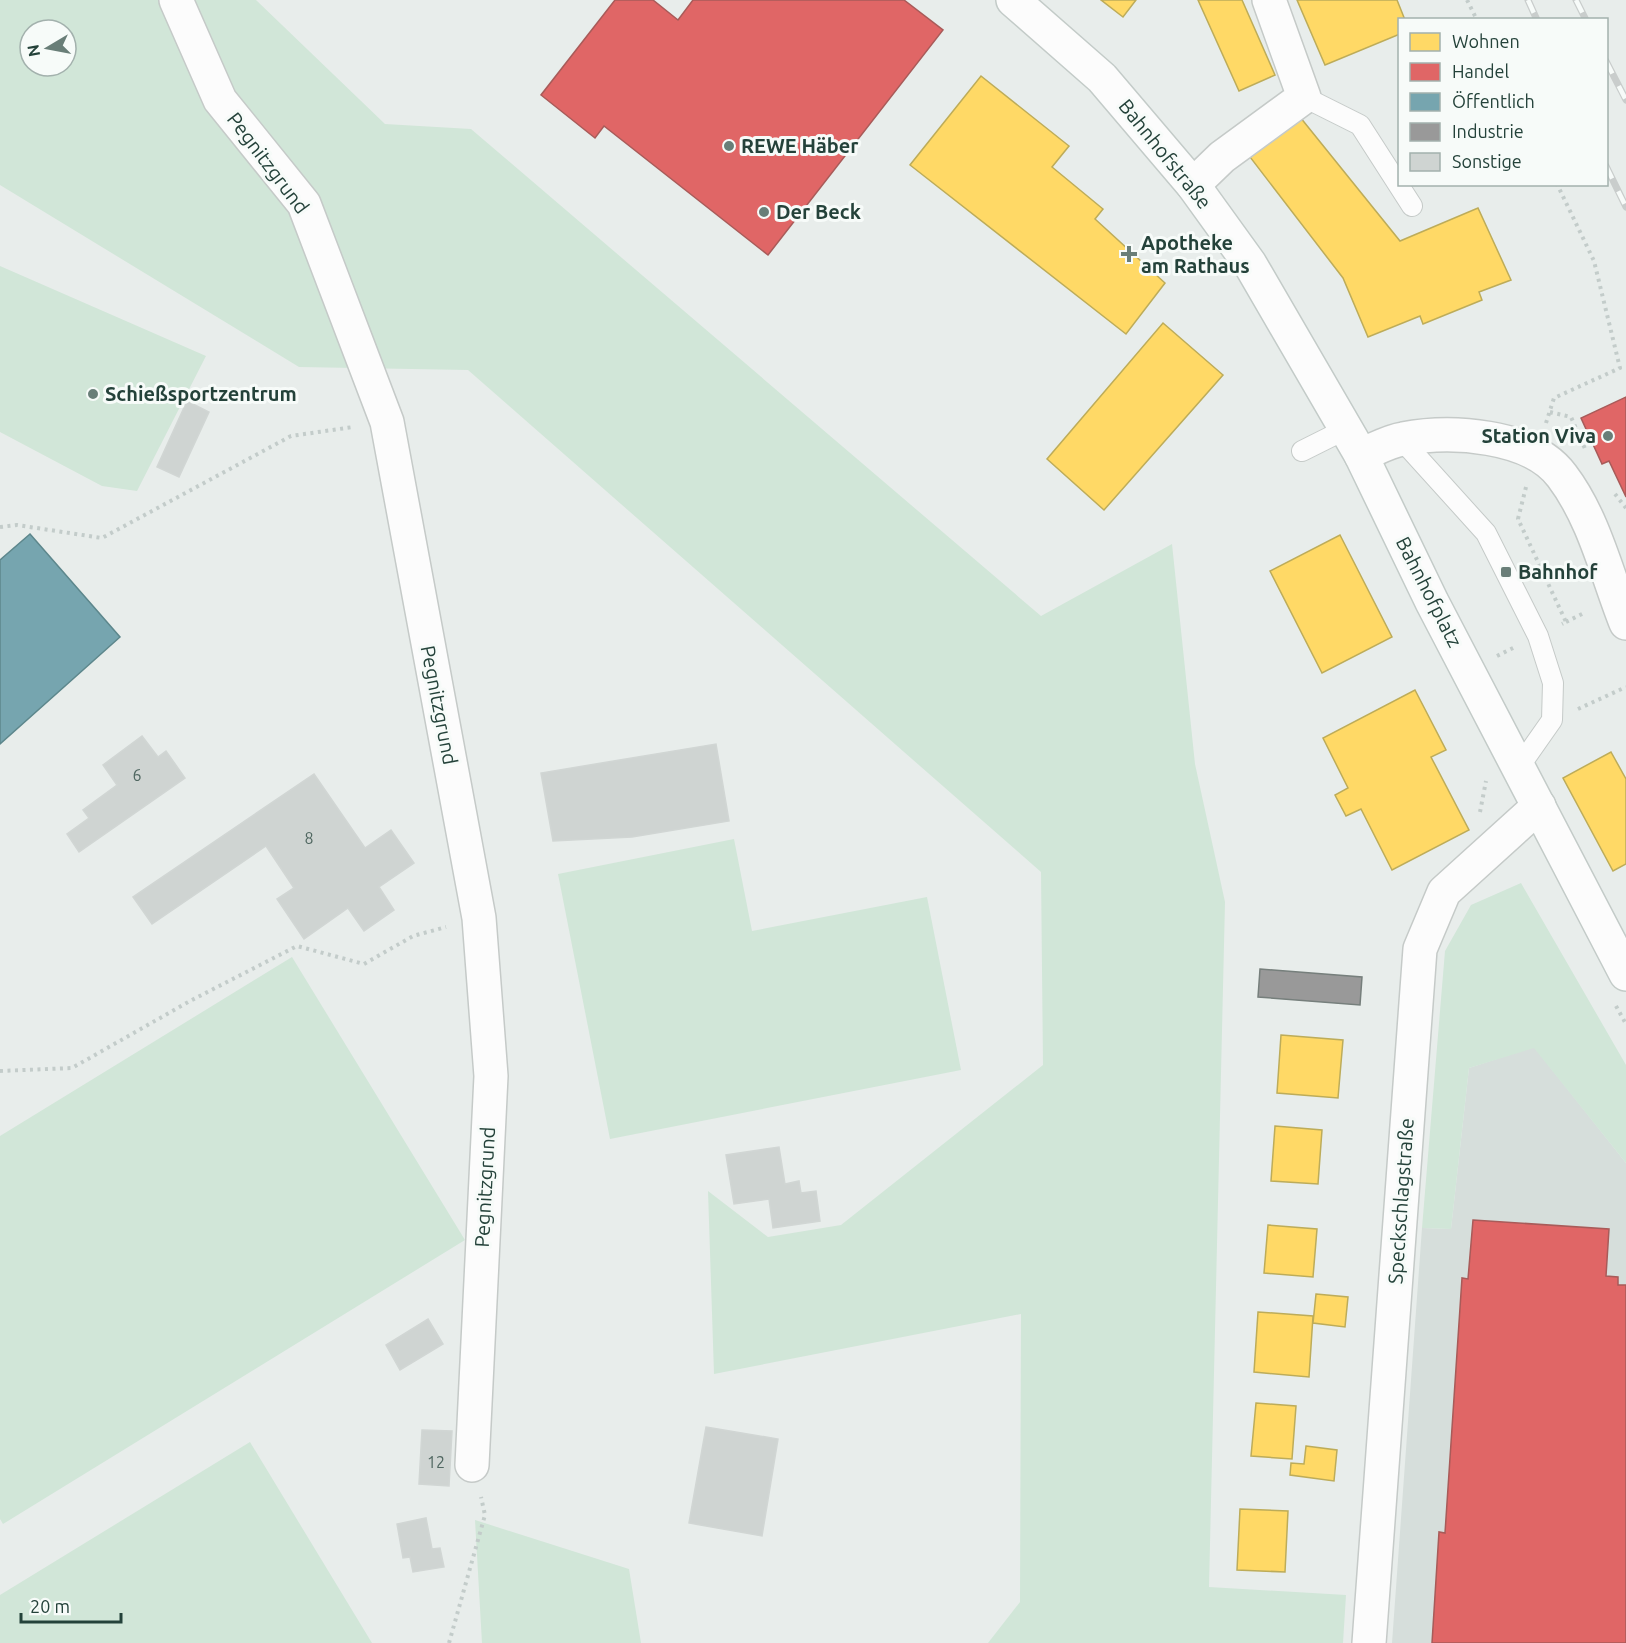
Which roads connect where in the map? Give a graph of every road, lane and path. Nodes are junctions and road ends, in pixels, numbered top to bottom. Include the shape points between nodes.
1 (176, 0) edge
2 (1013, 0) edge
3 (1269, 0) edge
4 (1467, 0) edge
5 (1476, 18) edge
6 (1304, 97) junction
7 (1398, 184) edge
8 (1193, 185) junction
9 (1399, 186) edge
10 (1558, 186) edge
11 (1412, 206) dead end
12 (1554, 398) dead end
13 (1550, 412) dead end
14 (387, 422) junction
15 (1401, 439) junction
16 (1353, 442) junction
17 (1302, 451) dead end
18 (1588, 455) dead end
19 (0, 527) edge
20 (1626, 623) edge
21 (1626, 687) edge
22 (1552, 720) junction
23 (1519, 767) junction
24 (1539, 806) junction
25 (479, 918) junction
26 (1626, 974) edge
27 (0, 1071) edge
28 (472, 1465) joint
29 (449, 1643) edge
30 (1369, 1643) edge

1 - 14 street, Pegnitzgrund via 220,100 304,204
2 - 8 street, Bahnhofstraße via 1102,78
3 - 6 street
4 - 5 path
6 - 7 lane via 1360,125
6 - 8 street via 1222,157
8 - 16 street, Bahnhofstraße via 1250,264
9 - 11 lane
10 - 12 path via 1594,261 1620,368
13 - 18 path via 1571,417
14 - 19 path via 291,436 102,538 17,525
14 - 25 street, Pegnitzgrund
15 - 16 street
15 - 20 street via 1434,435 1493,437 1535,454 1561,474 1583,510
15 - 22 lane via 1486,533 1538,636 1553,683
16 - 17 lane
16 - 23 street, Bahnhofplatz
21 - 22 path
22 - 23 lane
23 - 24 street, Bahnhofplatz
24 - 26 street, Bahnhofplatz
24 - 30 street, Speckschlagstraße via 1444,892 1420,949
25 - 27 path via 413,936 364,964 297,946 72,1068
25 - 28 street, Pegnitzgrund via 491,1076
28 - 29 path via 485,1515

